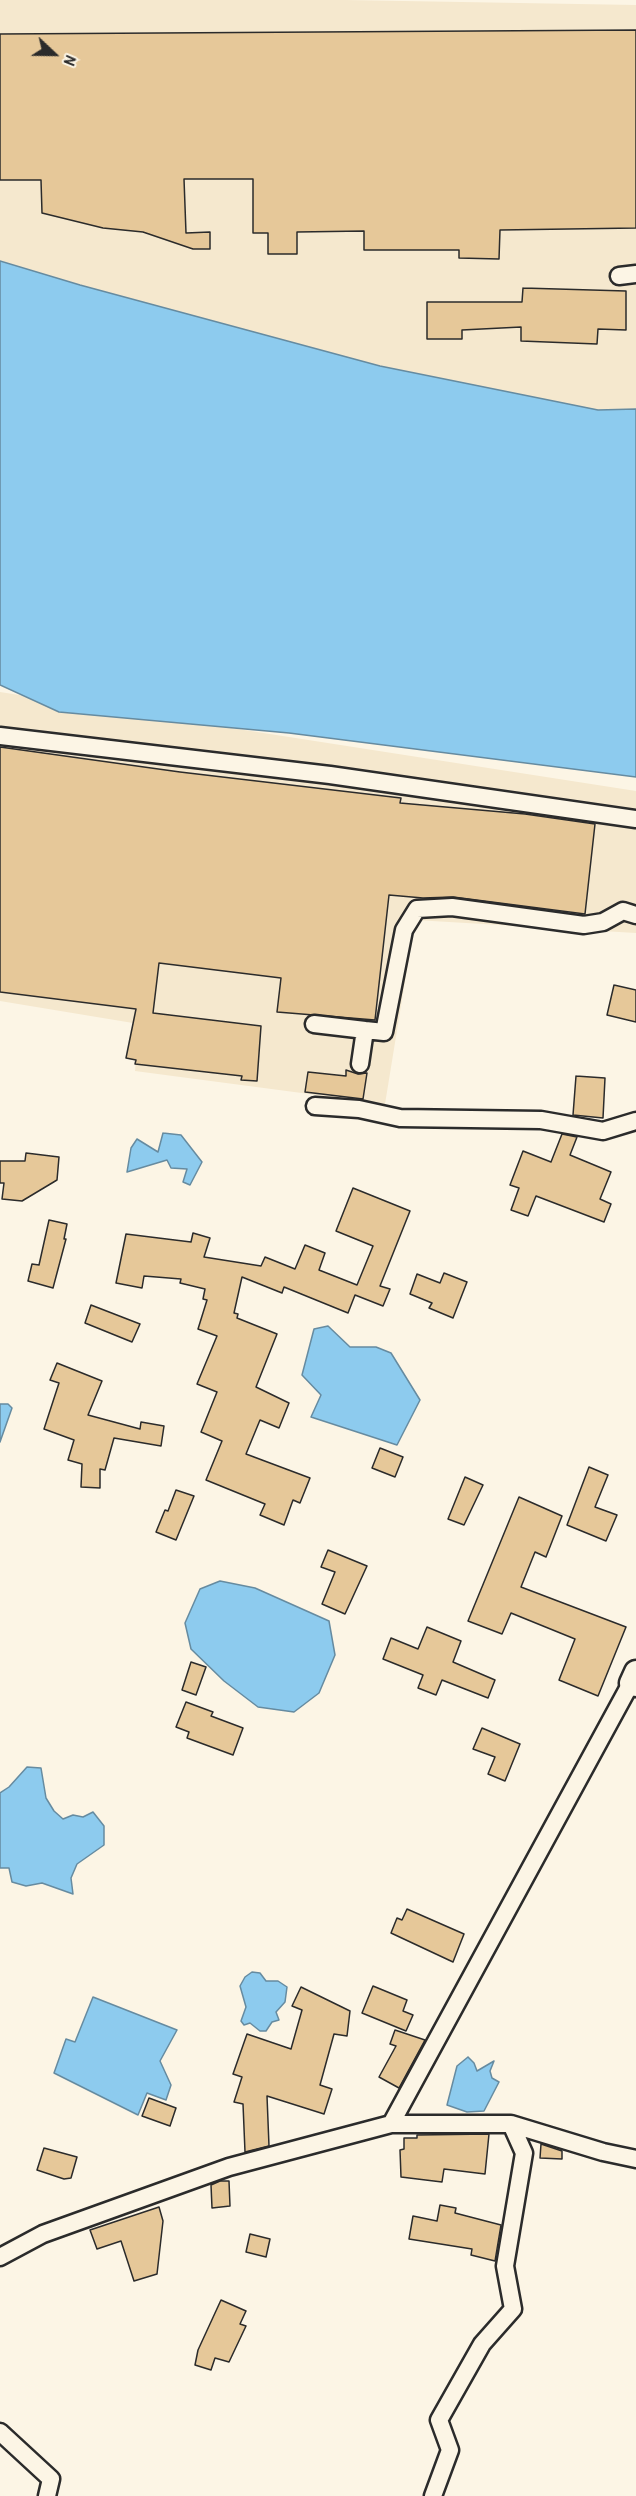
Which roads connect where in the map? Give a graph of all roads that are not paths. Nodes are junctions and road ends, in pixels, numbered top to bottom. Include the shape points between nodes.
1 (0, 736) edge
2 (636, 819) edge
3 (636, 915) edge
4 (314, 1024) dead end
5 (365, 1030) junction
6 (360, 1064) dead end
7 (315, 1106) dead end
8 (636, 1121) edge
9 (634, 1681) edge
10 (391, 2124) junction
11 (511, 2124) junction
12 (636, 2159) edge
13 (0, 2257) edge
14 (0, 2432) edge
15 (47, 2496) edge
16 (433, 2496) edge

1 - 2 street via 330,775
3 - 5 street via 623,911 603,922 584,925 452,907 417,909 404,930 384,1032
4 - 5 street
5 - 6 street
7 - 8 street via 359,1109 400,1118 541,1120 603,1131
9 - 10 street
10 - 11 street
10 - 13 street via 229,2167 43,2234
11 - 12 street
11 - 16 street via 524,2153 505,2266 513,2309 482,2344 439,2420 450,2450
14 - 15 street via 51,2480

